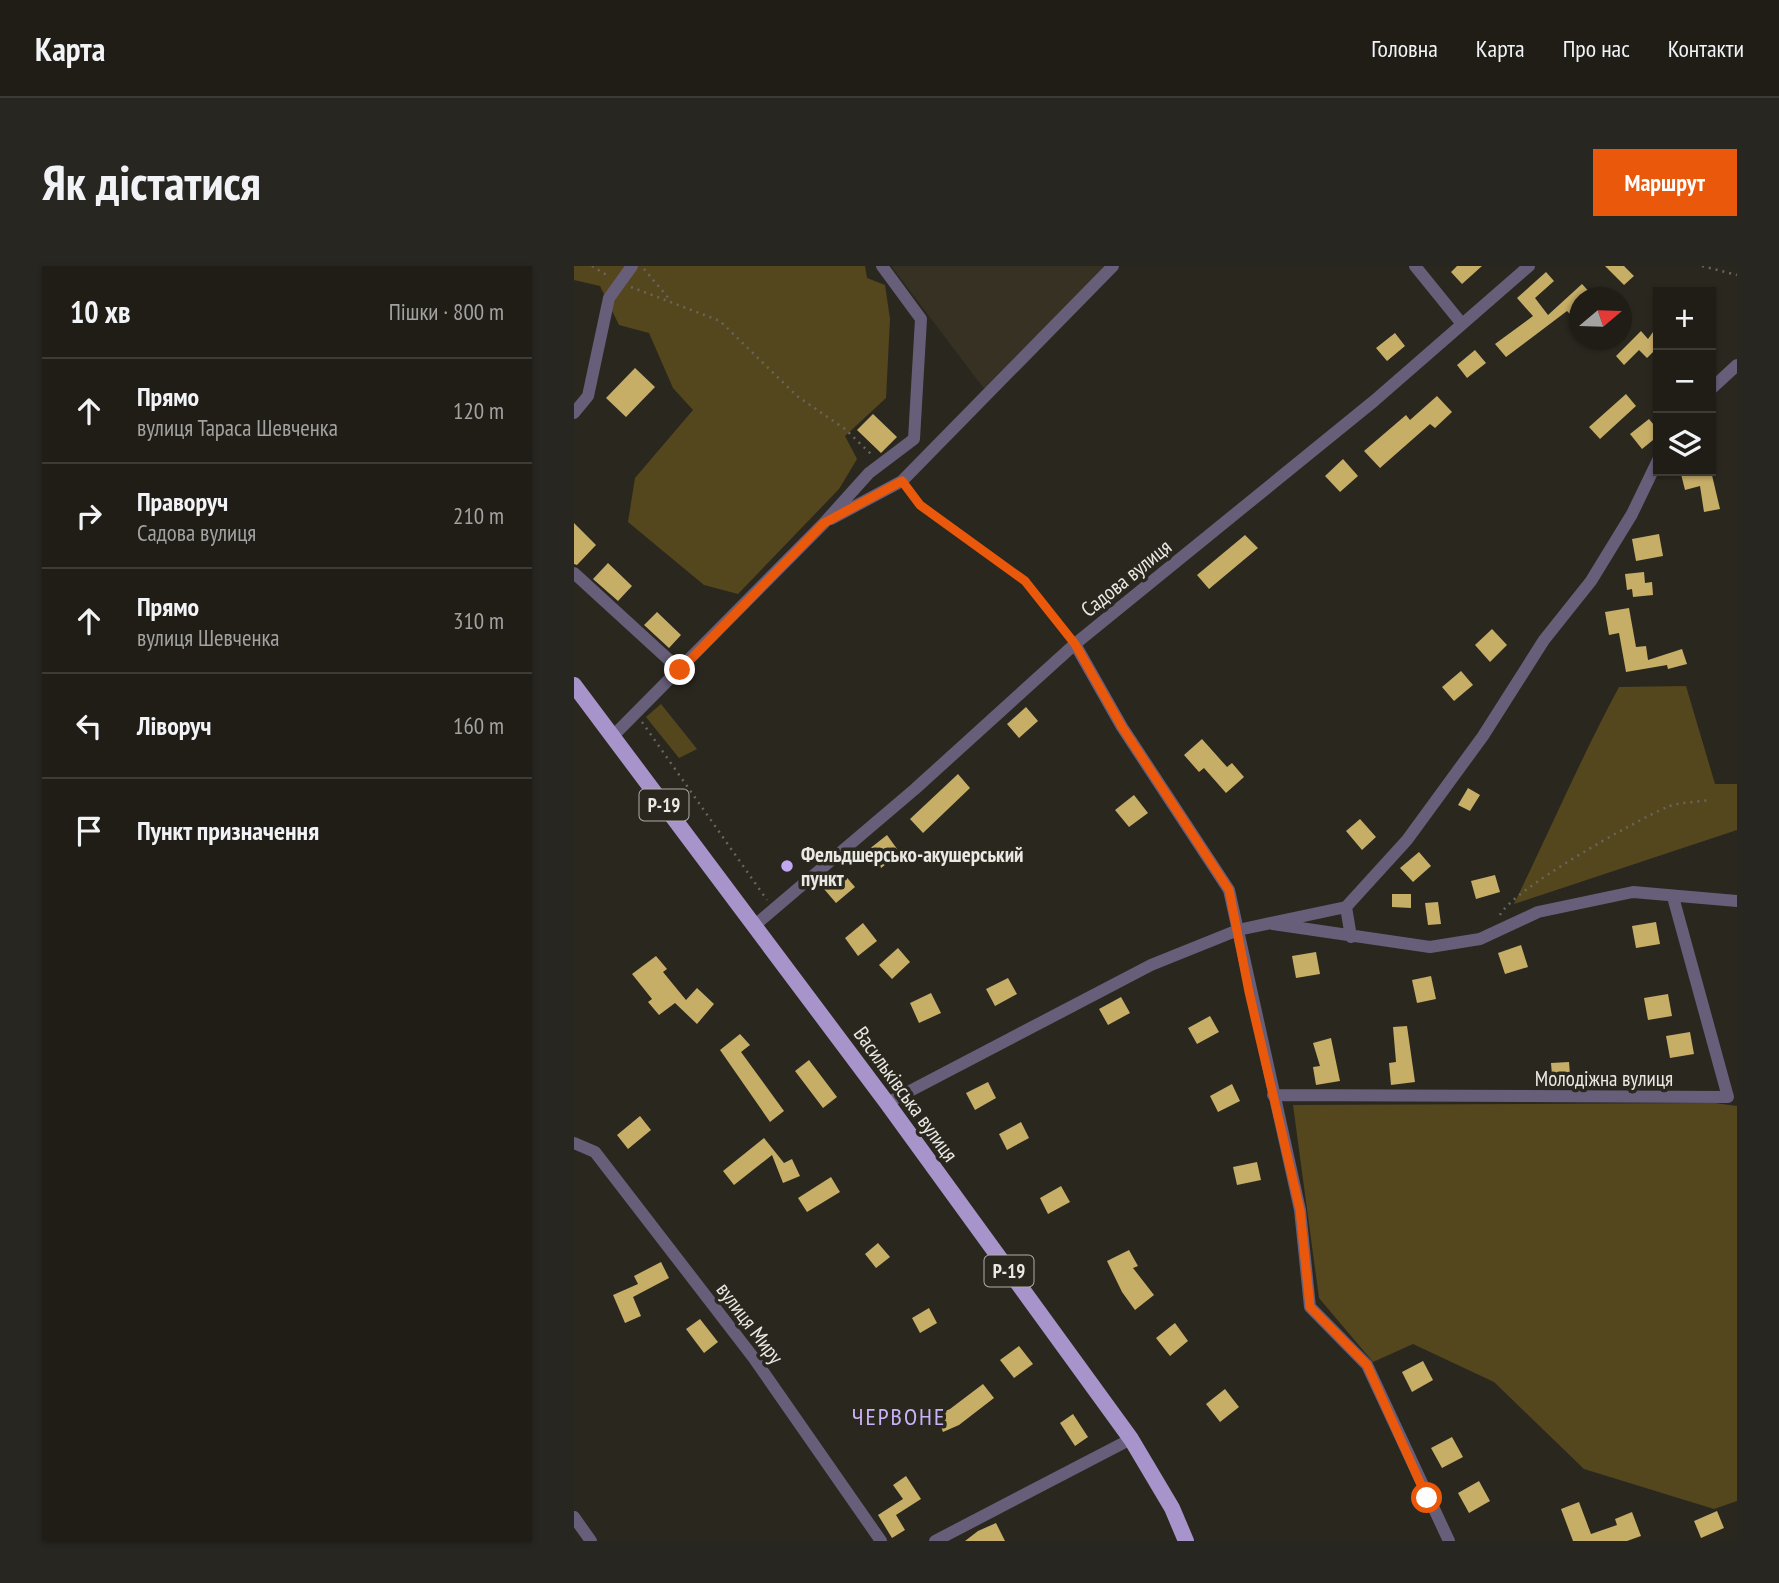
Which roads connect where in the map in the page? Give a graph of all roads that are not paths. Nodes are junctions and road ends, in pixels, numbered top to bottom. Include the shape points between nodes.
1 (632, 266) edge
2 (882, 266) edge
3 (1114, 266) edge
4 (1415, 266) edge
5 (1529, 266) edge
6 (1462, 324) junction
7 (1737, 365) edge
8 (1730, 374) edge
9 (1716, 385) edge
10 (574, 413) edge
11 (1653, 470) edge
12 (824, 523) junction
13 (574, 573) edge
14 (1075, 644) junction
15 (680, 670) junction
16 (574, 685) edge
17 (612, 737) junction
18 (1673, 897) junction
19 (1737, 901) edge
20 (1346, 907) junction
21 (1269, 923) junction
22 (754, 926) junction
23 (1238, 930) junction
24 (1351, 937) junction
25 (1273, 1095) junction
26 (887, 1103) junction
27 (574, 1143) edge
28 (1131, 1439) junction
29 (574, 1517) edge
30 (591, 1541) edge
31 (881, 1541) edge
32 (935, 1541) edge
33 (1186, 1541) edge
34 (1449, 1541) edge

1 - 10 street via 609,298 588,396
2 - 12 street via 921,319 914,439 881,464
3 - 12 street via 902,481
4 - 6 street
5 - 6 street, Садова вулиця
6 - 14 street, Садова вулиця
7 - 8 street
8 - 9 street
11 - 20 street via 1591,581 1544,640 1483,736 1407,840
12 - 15 street
13 - 15 street
14 - 22 street, Садова вулиця
14 - 23 street via 1122,727 1229,890
15 - 17 street
16 - 17 main road, Васильківська вулиця / Р-19
17 - 22 main road, Васильківська вулиця / Р-19
18 - 19 street
18 - 24 street via 1633,892 1538,912 1480,939 1430,947
18 - 25 street, Молодіжна вулиця via 1728,1097
20 - 21 street
20 - 24 street
21 - 23 street
21 - 24 street
22 - 26 main road, Васильківська вулиця / Р-19
23 - 25 street
23 - 26 street via 1151,965
25 - 34 street via 1300,1210 1310,1307 1367,1365
26 - 28 main road, Васильківська вулиця / Р-19
27 - 31 street, вулиця Миру via 595,1152 620,1184 753,1357
28 - 32 street
28 - 33 main road, Васильківська вулиця / Р-19
29 - 30 street

